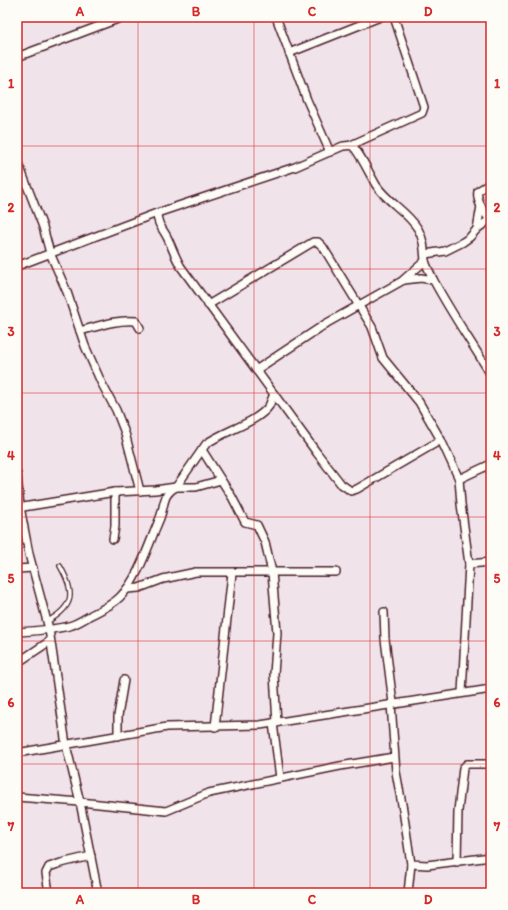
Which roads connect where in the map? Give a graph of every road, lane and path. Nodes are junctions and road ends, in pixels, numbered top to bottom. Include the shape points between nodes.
1 (123, 17) edge
2 (276, 17) edge
3 (380, 17) edge
4 (394, 17) edge
5 (289, 53) junction
6 (17, 57) edge
7 (351, 145) junction
8 (330, 152) junction
9 (17, 160) edge
10 (491, 183) edge
11 (481, 206) junction
12 (157, 213) junction
13 (146, 217) junction
14 (157, 221) junction
15 (490, 221) edge
16 (477, 229) junction
17 (50, 253) junction
18 (425, 258) junction
19 (17, 266) edge
20 (433, 280) junction
21 (402, 281) junction
22 (208, 305) junction
23 (359, 306) junction
24 (140, 328) dead end
25 (80, 331) junction
26 (256, 370) junction
27 (491, 375) edge
28 (274, 394) junction
29 (280, 403) junction
30 (270, 405) junction
31 (441, 440) junction
32 (202, 450) junction
33 (491, 464) edge
34 (17, 474) edge
35 (459, 479) junction
36 (221, 480) junction
37 (176, 487) junction
38 (155, 490) junction
39 (140, 491) junction
40 (115, 492) junction
41 (164, 500) junction
42 (19, 508) edge
43 (113, 539) dead end
44 (491, 562) edge
45 (469, 564) junction
46 (60, 566) dead end
47 (33, 568) junction
48 (17, 570) edge
49 (272, 572) junction
50 (336, 572) dead end
51 (232, 573) junction
52 (127, 588) junction
53 (384, 612) dead end
54 (47, 621) junction
55 (49, 629) junction
56 (17, 632) edge
57 (50, 641) junction
58 (17, 662) edge
59 (124, 680) dead end
60 (491, 689) edge
61 (462, 693) junction
62 (392, 703) junction
63 (275, 723) junction
64 (215, 727) junction
65 (118, 736) junction
66 (66, 746) junction
67 (17, 753) edge
68 (394, 757) junction
69 (491, 764) edge
70 (280, 778) junction
71 (17, 797) edge
72 (80, 802) junction
73 (91, 856) junction
74 (491, 858) edge
75 (456, 862) junction
76 (411, 864) junction
77 (49, 893) edge
78 (98, 893) edge
79 (408, 893) edge

1 - 6 street
2 - 5 street
3 - 5 street
4 - 7 street via 424,107 422,113
5 - 8 street
7 - 8 street
7 - 18 street via 376,186 416,226
8 - 12 street via 295,167
9 - 17 street via 43,227
10 - 11 street via 478,191
11 - 15 street
11 - 16 street
12 - 13 street
12 - 14 street
13 - 14 street
13 - 17 street
14 - 22 street via 175,258
15 - 16 street
16 - 18 street via 463,242
17 - 19 street
17 - 25 street
18 - 20 street
18 - 21 street
20 - 21 street via 421,278
20 - 27 street
21 - 23 street
22 - 23 street via 315,242 323,247
22 - 26 street
23 - 26 street via 327,323
23 - 31 street via 372,327 383,358 419,402
24 - 25 street via 136,321 128,320
25 - 39 street via 125,433
26 - 28 street
28 - 29 street
28 - 30 street
29 - 30 street
29 - 31 street via 341,484 350,491
30 - 32 street via 242,425 212,439
31 - 35 street
32 - 36 street
32 - 37 street
33 - 35 street
34 - 42 street
35 - 45 street
36 - 37 street via 196,487
36 - 49 street via 245,522 257,525 265,542
37 - 38 street
37 - 41 street via 168,491
38 - 39 street
38 - 41 street
39 - 40 street
40 - 42 street
40 - 43 street
41 - 52 street via 163,510 144,557
42 - 47 street
44 - 45 street
45 - 61 street
46 - 54 lane via 71,592 67,605 57,616
47 - 48 street
47 - 54 street
49 - 50 street
49 - 51 street
49 - 63 street via 277,633 274,674
51 - 52 street via 196,572 163,579 139,588
51 - 64 street
52 - 55 street via 114,602 85,619 70,626
53 - 62 street
54 - 55 street
55 - 56 street
55 - 57 street
57 - 58 street
57 - 66 street
59 - 65 street via 118,716
60 - 61 street
61 - 62 street
62 - 63 street
62 - 68 street
63 - 64 street
63 - 70 street
64 - 65 street via 167,728
65 - 66 street
66 - 67 street
66 - 72 street
68 - 70 street
68 - 76 street
69 - 75 street via 467,764 463,768
70 - 72 street via 209,793 166,811
71 - 72 street
72 - 73 street
73 - 77 street via 49,867 46,873
73 - 78 street
74 - 75 street
75 - 76 street
76 - 79 street

